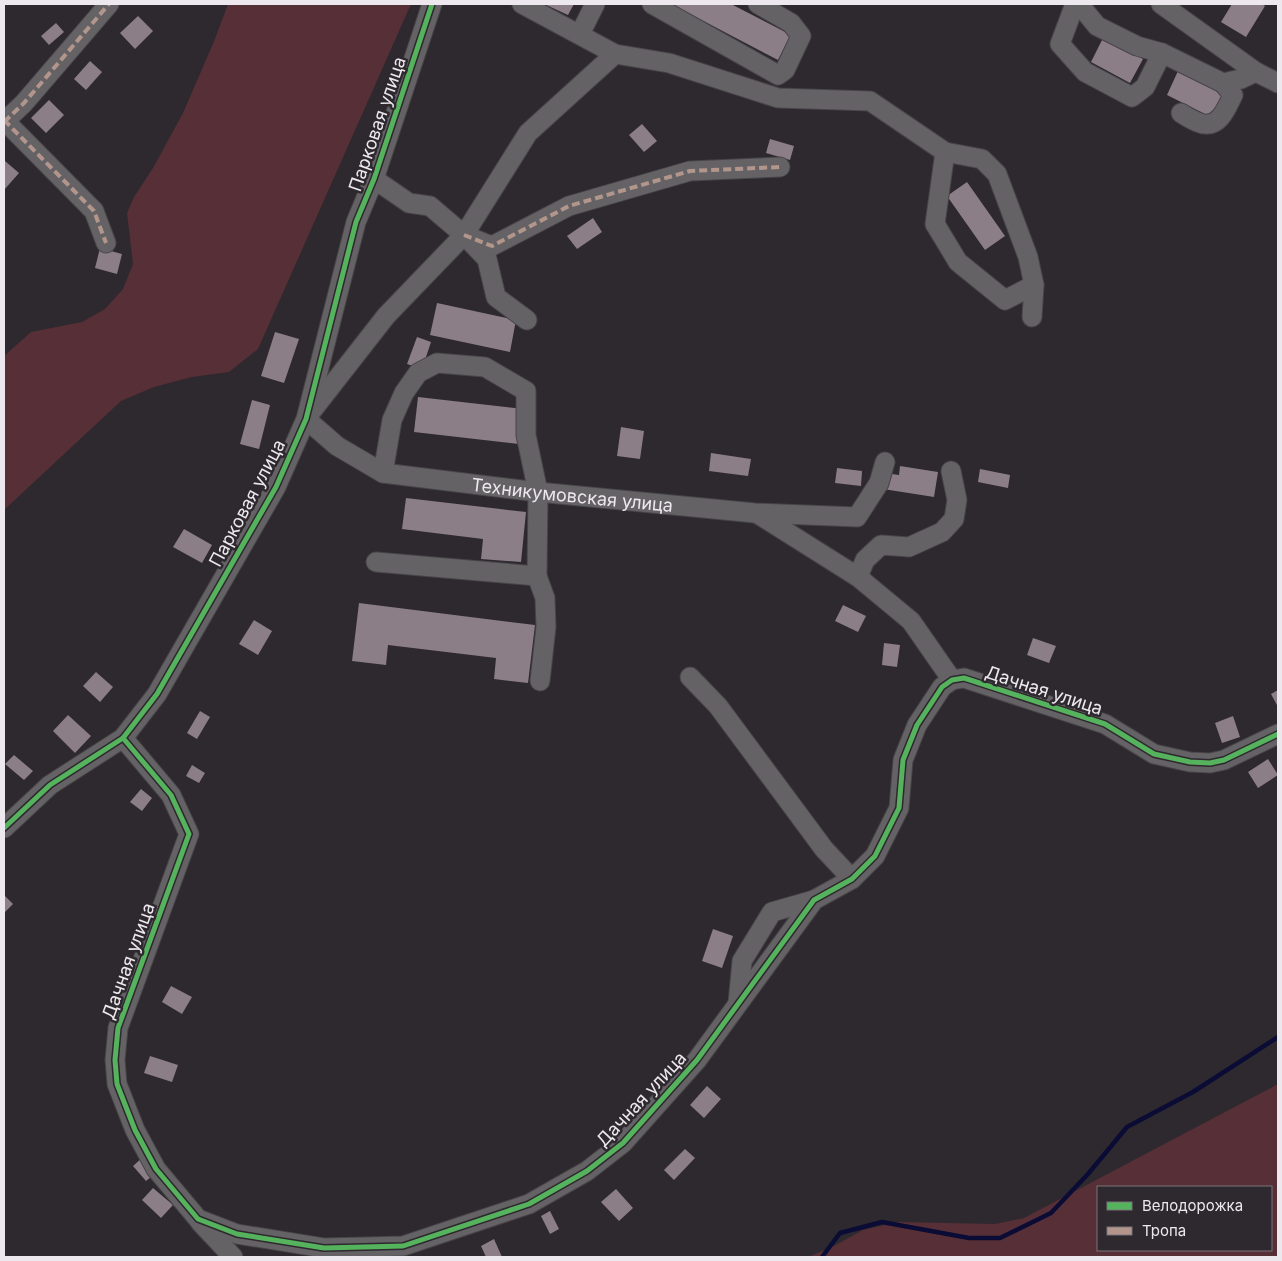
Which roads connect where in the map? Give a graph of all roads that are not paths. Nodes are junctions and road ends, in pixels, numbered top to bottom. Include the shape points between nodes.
1 (109, 4) edge
2 (432, 4) edge
3 (522, 4) edge
4 (596, 4) edge
5 (652, 4) edge
6 (758, 4) edge
7 (1075, 4) edge
8 (1079, 4) edge
9 (1161, 4) edge
10 (580, 34) junction
11 (1162, 53) junction
12 (615, 54) junction
13 (1256, 72) junction
14 (1222, 83) junction
15 (1278, 83) edge
16 (1180, 113) dead end
17 (4, 121) edge
18 (945, 152) junction
19 (780, 167) dead end
20 (374, 179) junction
21 (464, 234) junction
22 (106, 243) dead end
23 (1034, 285) junction
24 (1032, 317) dead end
25 (527, 320) dead end
26 (306, 418) junction
27 (885, 462) dead end
28 (951, 471) dead end
29 (382, 472) junction
30 (538, 492) junction
31 (755, 513) junction
32 (376, 562) dead end
33 (537, 576) junction
34 (858, 577) junction
35 (690, 676) dead end
36 (952, 680) junction
37 (540, 681) dead end
38 (1278, 734) edge
39 (123, 738) junction
40 (4, 828) edge
41 (852, 879) junction
42 (814, 900) junction
43 (738, 1004) junction
44 (198, 1219) junction
45 (403, 1246) junction
46 (233, 1257) edge
47 (347, 1257) edge

1 - 17 street
2 - 20 street, Парковая улица
3 - 10 street
4 - 10 street
5 - 6 street via 778,75 785,70 802,36 791,23
7 - 11 street via 1060,44 1085,72 1132,97 1145,87
8 - 11 street via 1097,26 1137,46
9 - 13 street
10 - 12 street
11 - 14 street
12 - 18 street via 670,63 778,98 870,101
12 - 21 street via 528,132
13 - 14 street
13 - 15 street
14 - 16 street via 1233,95 1226,111 1216,122 1204,124
17 - 22 street via 94,211
18 - 23 street via 982,159 997,174 1028,258
18 - 23 street via 935,224 958,262 1005,300
19 - 21 street via 690,171 569,206 492,246
20 - 21 street via 409,203 430,206
20 - 26 street, Парковая улица via 356,222
21 - 25 street via 487,259 496,297
21 - 26 street via 386,316
23 - 24 street
26 - 29 street, Техникумовская улица via 337,446
26 - 39 street, Парковая улица via 276,487 157,694
27 - 31 street, Техникумовская улица via 879,483 857,517
28 - 34 street via 958,500 954,519 942,532 909,546 881,545 865,560
29 - 30 street, Техникумовская улица
29 - 30 street via 392,420 404,393 418,373 437,363 485,367 526,391 526,435
30 - 31 street, Техникумовская улица
30 - 33 street
31 - 34 street
32 - 33 street
33 - 37 street via 545,598 546,627
34 - 36 street via 911,621
35 - 41 street via 718,706 824,849
36 - 38 street, Дачная улица via 964,678 1105,724 1154,754 1190,762 1224,760
36 - 41 street, Дачная улица via 942,687 916,725 903,760 899,808 875,856
39 - 40 street, Парковая улица via 50,784
39 - 44 street, Дачная улица via 170,795 189,834 118,1028 114,1060 117,1084 135,1130 156,1169
41 - 42 street, Дачная улица
42 - 43 street, Дачная улица
42 - 43 street via 772,912 742,961
43 - 45 street, Дачная улица via 697,1060 629,1136 587,1171 529,1204
44 - 45 street, Дачная улица via 238,1234 324,1248
44 - 46 street
45 - 47 street

